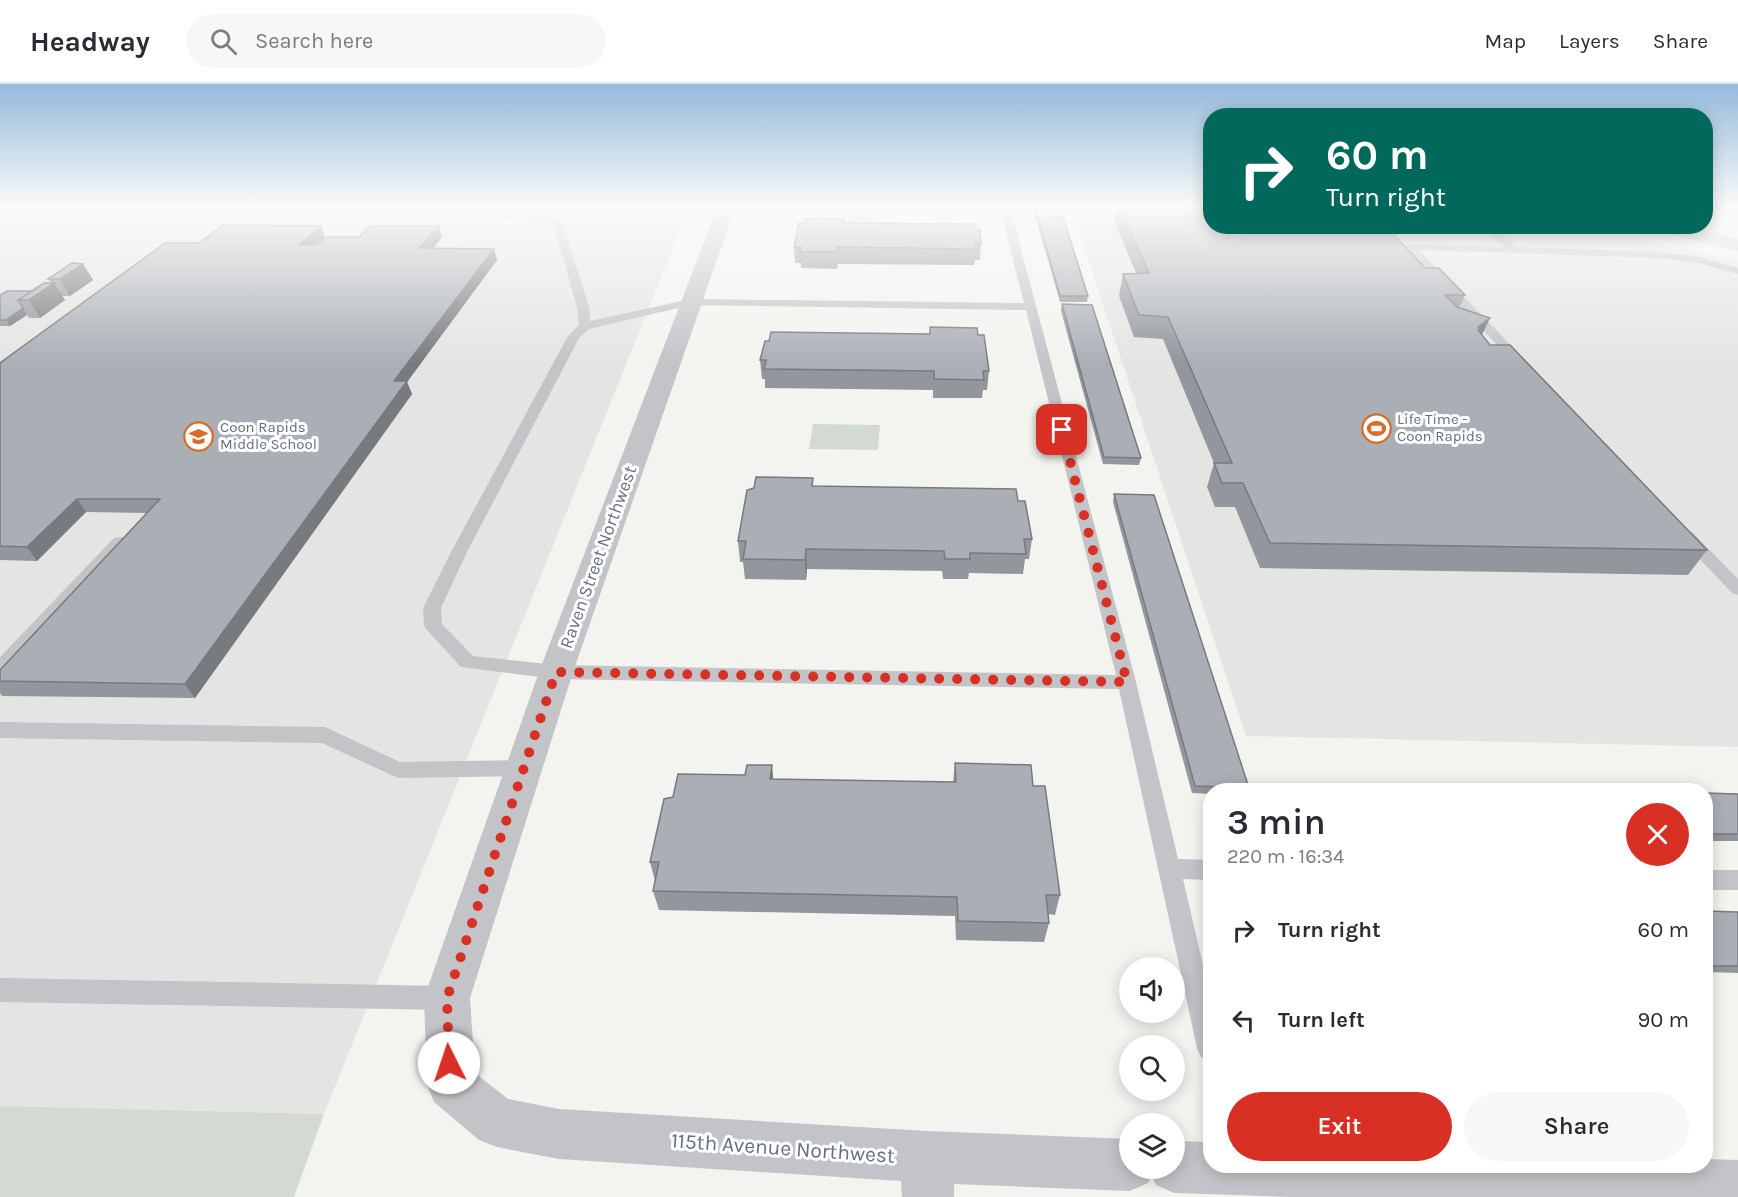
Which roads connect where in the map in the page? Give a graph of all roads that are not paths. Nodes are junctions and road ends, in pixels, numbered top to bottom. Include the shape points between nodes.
1 (569, 260) edge
2 (706, 260) edge
3 (1018, 260) edge
4 (1422, 260) edge
5 (1699, 260) edge
6 (1738, 271) edge
7 (691, 302) junction
8 (1030, 307) junction
9 (585, 326) junction
10 (1532, 375) edge
11 (1673, 522) edge
12 (134, 527) edge
13 (1738, 589) edge
14 (0, 668) edge
15 (556, 672) junction
16 (1127, 682) junction
17 (0, 730) edge
18 (524, 768) junction
19 (1170, 869) junction
20 (1203, 870) edge
21 (1713, 880) edge
22 (1738, 880) edge
23 (0, 990) edge
24 (447, 998) junction
25 (1203, 1017) edge
26 (451, 1084) joint
27 (1119, 1166) edge
28 (1185, 1167) edge
29 (1203, 1167) edge
30 (1377, 1173) edge
31 (927, 1177) edge
32 (1738, 1186) edge

1 - 9 lane
2 - 7 street, Raven Street Northwest
3 - 8 lane
4 - 10 lane
5 - 6 lane
7 - 8 lane
7 - 9 lane
7 - 15 street, Raven Street Northwest
8 - 16 lane
9 - 15 lane via 574,336 432,608 433,626 468,662
11 - 13 lane
12 - 14 lane
15 - 16 lane
15 - 18 street, Raven Street Northwest
16 - 19 lane
17 - 18 lane via 325,735 398,770
18 - 24 street, Raven Street Northwest
19 - 20 lane
19 - 25 lane
21 - 22 lane
23 - 24 lane
24 - 26 street, Raven Street Northwest
26 - 31 street, 115th Avenue Northwest via 497,1122 559,1134
27 - 31 street, 115th Avenue Northwest
28 - 29 street
30 - 32 street

